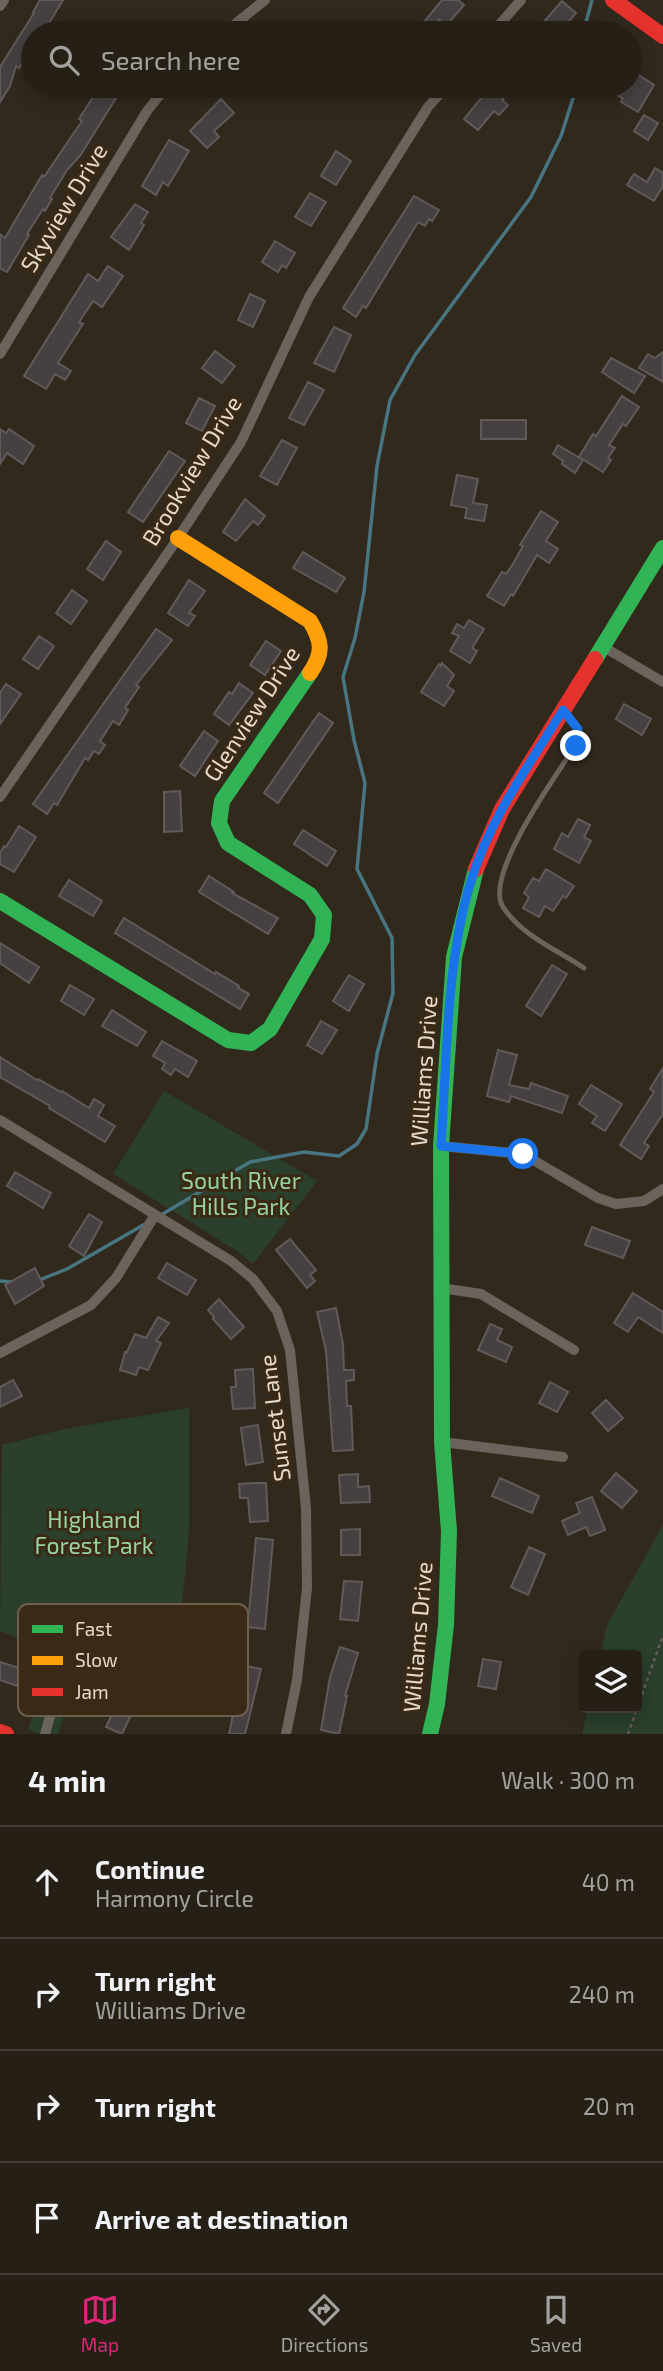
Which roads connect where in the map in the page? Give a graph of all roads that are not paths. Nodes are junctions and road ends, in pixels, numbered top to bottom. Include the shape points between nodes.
1 (4, 0) edge
2 (265, 0) edge
3 (521, 0) edge
4 (613, 0) edge
5 (0, 6) edge
6 (239, 21) edge
7 (503, 21) edge
8 (663, 36) edge
9 (158, 98) edge
10 (436, 98) edge
11 (0, 354) edge
12 (178, 538) junction
13 (663, 548) edge
14 (602, 646) junction
15 (663, 682) edge
16 (563, 710) junction
17 (0, 797) edge
18 (0, 901) edge
19 (584, 968) dead end
20 (0, 1120) edge
21 (441, 1146) junction
22 (663, 1189) edge
23 (155, 1214) junction
24 (441, 1288) junction
25 (574, 1350) dead end
26 (0, 1353) edge
27 (442, 1443) junction
28 (563, 1457) dead end
29 (50, 1716) edge
30 (0, 1732) edge
31 (6, 1734) edge
32 (45, 1734) edge
33 (286, 1734) edge
34 (430, 1734) edge

1 - 5 street
2 - 6 street
3 - 7 street
4 - 8 main road
9 - 11 street, Skyview Drive
10 - 12 street, Brookview Drive via 309,297 241,442
12 - 17 street, Brookview Drive
12 - 18 main road, Glenview Drive via 310,621 321,640 317,663 222,801 217,815 219,830 228,843 310,895 324,915 322,939 270,1029 251,1042 228,1040
13 - 14 main road, Williams Drive
14 - 15 street
14 - 16 main road, Williams Drive
16 - 19 lane via 578,729 576,746 517,839 499,893 500,904 516,923
16 - 21 main road, Williams Drive via 502,809 472,877 454,957
20 - 23 street, Sunset Lane
21 - 22 street via 523,1154 616,1204 645,1201
21 - 24 main road, Williams Drive
23 - 26 street via 116,1278 91,1305
23 - 33 street, Sunset Lane via 253,1279 277,1311 290,1350 306,1508 307,1588
24 - 25 street via 481,1294
24 - 27 main road, Williams Drive
27 - 28 street
27 - 34 main road, Williams Drive via 449,1531 446,1625
29 - 32 street
30 - 31 main road

